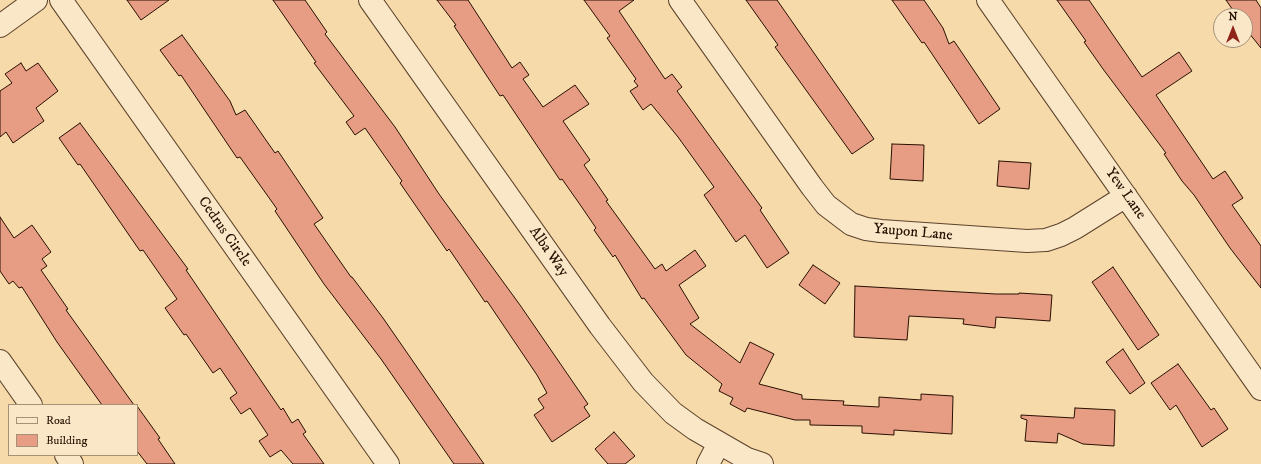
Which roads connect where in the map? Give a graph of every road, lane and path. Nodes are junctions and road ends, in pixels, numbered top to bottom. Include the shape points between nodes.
1 (36, 0) edge
2 (61, 0) edge
3 (370, 0) edge
4 (680, 0) edge
5 (988, 0) edge
6 (0, 26) edge
7 (1126, 196) junction
8 (0, 361) edge
9 (1261, 389) edge
10 (30, 404) edge
11 (719, 443) junction
12 (388, 464) edge
13 (708, 464) edge
14 (762, 464) edge

1 - 6 street
2 - 12 street, Cedrus Circle
3 - 11 street, Alba Way via 600,326 643,382 673,413
4 - 7 street, Yaupon Lane via 812,187 826,205 851,224 881,231 1027,241 1046,240 1075,228
5 - 7 street, Yew Lane
7 - 9 street, Yew Lane
8 - 10 street
11 - 13 street
11 - 14 street, Alba Way via 747,459

